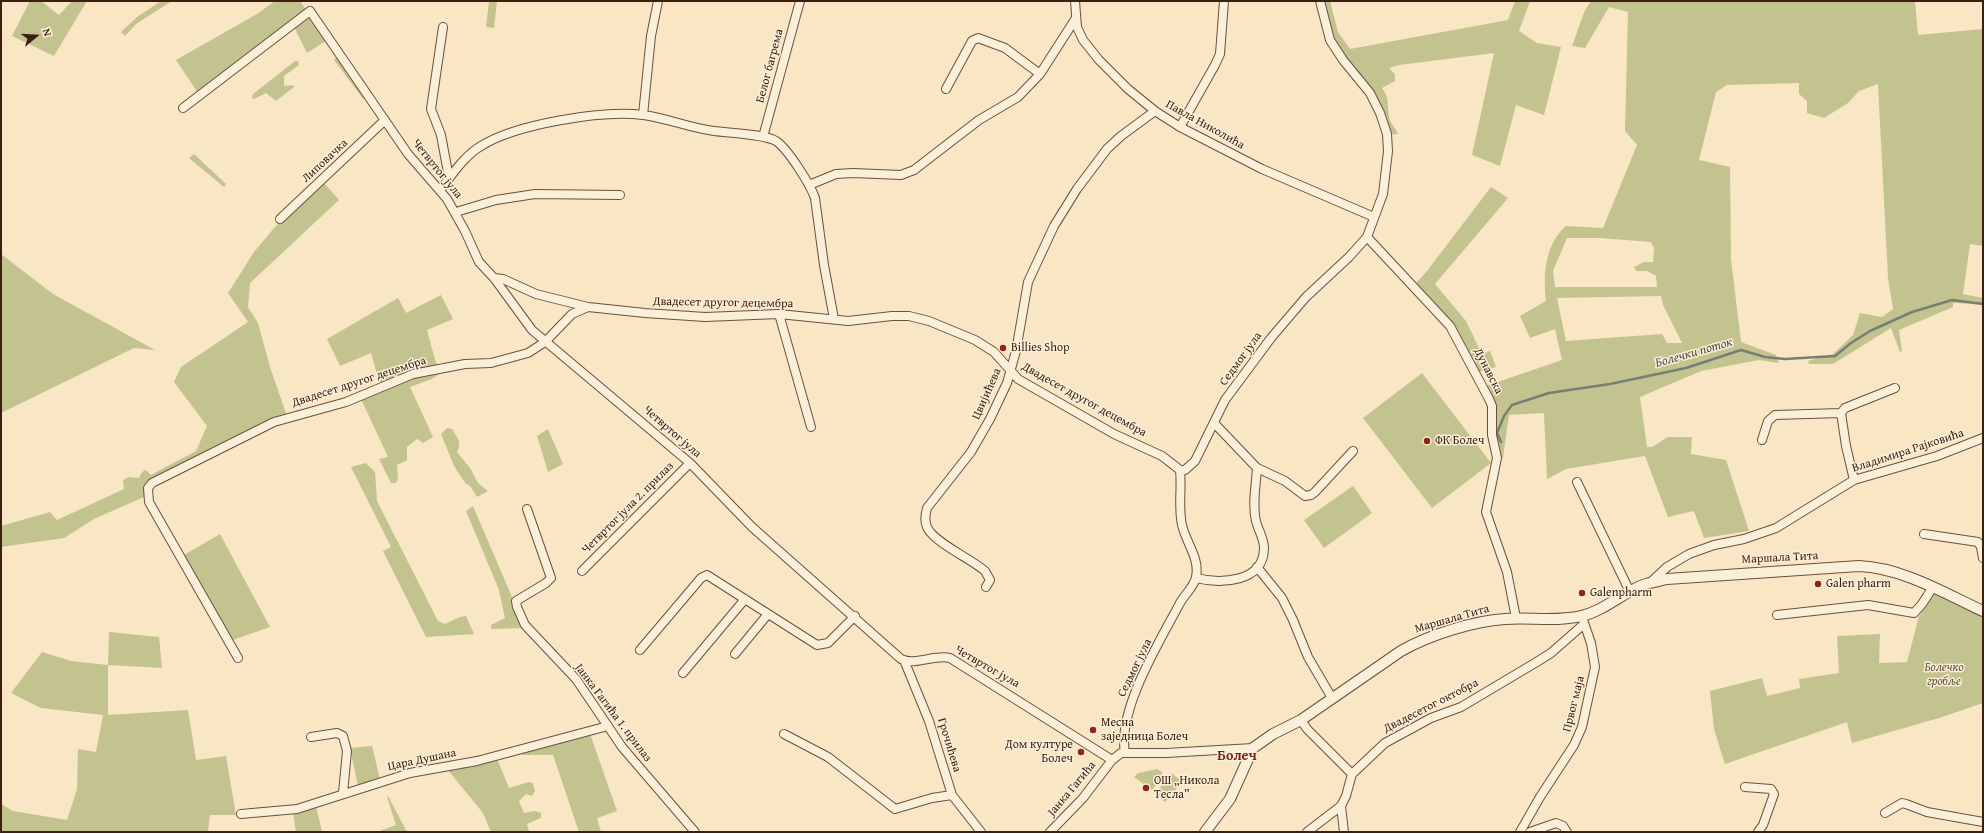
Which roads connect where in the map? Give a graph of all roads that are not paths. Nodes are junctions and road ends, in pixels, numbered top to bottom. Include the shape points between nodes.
1 (658, 1) edge
2 (800, 1) edge
3 (1075, 1) edge
4 (1224, 1) edge
5 (1320, 1) edge
6 (1076, 18) junction
7 (443, 27) dead end
8 (1040, 74) junction
9 (946, 90) dead end
10 (183, 108) dead end
11 (1155, 111) junction
12 (643, 115) junction
13 (385, 120) junction
14 (1180, 127) junction
15 (763, 137) junction
16 (449, 178) junction
17 (809, 185) junction
18 (440, 190) junction
19 (620, 196) dead end
20 (456, 212) junction
21 (1374, 217) junction
22 (280, 219) dead end
23 (1367, 237) junction
24 (494, 278) junction
25 (588, 307) junction
26 (779, 314) junction
27 (834, 319) junction
28 (545, 342) junction
29 (1010, 373) junction
30 (1895, 388) dead end
31 (1841, 413) junction
32 (1215, 424) junction
33 (811, 427) dead end
34 (1983, 438) edge
35 (1762, 440) dead end
36 (1353, 451) dead end
37 (690, 463) junction
38 (1257, 468) junction
39 (1180, 470) junction
40 (1854, 480) junction
41 (1577, 482) dead end
42 (527, 509) dead end
43 (1924, 534) dead end
44 (1983, 558) edge
45 (1257, 567) junction
46 (582, 571) dead end
47 (1196, 578) junction
48 (1651, 582) junction
49 (986, 587) dead end
50 (1933, 587) junction
51 (1630, 592) junction
52 (745, 599) junction
53 (1983, 611) edge
54 (768, 614) junction
55 (1777, 615) dead end
56 (855, 616) junction
57 (1516, 618) junction
58 (1583, 620) junction
59 (640, 650) dead end
60 (735, 654) dead end
61 (238, 658) dead end
62 (904, 660) junction
63 (683, 674) dead end
64 (1332, 698) junction
65 (1301, 720) junction
66 (608, 726) junction
67 (784, 734) dead end
68 (311, 737) dead end
69 (1253, 748) junction
70 (1126, 753) junction
71 (1112, 760) junction
72 (1352, 774) junction
73 (1745, 787) dead end
74 (343, 793) junction
75 (952, 796) junction
76 (1341, 806) junction
77 (1885, 813) dead end
78 (242, 814) dead end
79 (1983, 822) edge
80 (695, 832) edge
81 (981, 832) edge
82 (1050, 832) edge
83 (1205, 832) edge
84 (1307, 832) edge
85 (1344, 832) edge
86 (1520, 832) edge
87 (1530, 832) edge
88 (1567, 832) edge
89 (1758, 832) edge

1 - 12 street via 651,36
2 - 15 street, Белог багрема
3 - 6 street, Павла Николића
4 - 14 street via 1220,54
5 - 21 street, Седмог јула via 1330,40 1370,93 1380,113 1386,134 1386,175 1383,194
6 - 8 street
6 - 11 street, Павла Николића via 1079,32 1093,54 1128,89
7 - 16 street via 431,109 441,135
8 - 9 street via 1005,48 978,38 972,41
8 - 17 street via 1018,97 978,120 910,172 901,175 840,173
10 - 13 street, Четвртог јула via 310,11
11 - 14 street, Павла Николића
11 - 29 street, Цвијићева via 1107,149 1077,189 1054,226 1028,282
12 - 15 street via 711,131
12 - 16 street via 590,115 507,134 480,146
13 - 18 street, Четвртог јула via 408,154
13 - 22 street, Липовачка
14 - 21 street, Павла Николића via 1262,169
15 - 17 street via 777,142
16 - 18 street
17 - 27 street via 815,198
18 - 20 street, Четвртог јула
19 - 20 street via 535,194 496,200
20 - 24 street, Четвртог јула via 479,262
21 - 23 street, Седмог јула
23 - 32 street, Седмог јула via 1306,296 1271,338 1225,400
23 - 57 street, Дунавска via 1450,326 1489,399 1497,458 1486,512 1507,572
24 - 25 street via 503,279 536,294
24 - 28 street, Четвртог јула via 521,317
25 - 26 street, Двадесет другог децембра via 705,317
25 - 28 street, Двадесет другог децембра via 572,314
26 - 27 street, Двадесет другог децембра
26 - 33 street
27 - 29 street, Двадесет другог децембра via 848,321 909,316 929,321 975,340 994,352
28 - 37 street, Четвртог јула
28 - 61 street, Двадесет другог децембра via 515,358 413,374 346,402 274,422 152,483 148,488 149,502
29 - 39 street, Двадесет другог децембра via 1114,434 1162,456
29 - 49 street, Цвијићева via 990,419 971,452 939,490 924,516 932,534 985,571 990,580
30 - 31 street via 1845,408
31 - 35 street via 1775,415 1768,421
31 - 40 street
32 - 38 street
32 - 39 street, Седмог јула via 1195,461 1185,470
34 - 40 street, Владимира Рајковића via 1937,456
36 - 38 street via 1316,492 1308,496 1279,477
37 - 46 street, Четвртог јула 2. прилаз
37 - 56 street, Четвртог јула via 752,527
38 - 45 street via 1256,521 1264,549
39 - 47 street via 1182,525 1195,558
40 - 48 street, Владимира Рајковића via 1776,528 1744,539 1714,544 1689,554 1667,567
41 - 51 street
42 - 66 street, Јанка Гагића 1. прилаз via 551,578 518,599 517,607 525,625 576,680
43 - 44 street via 1978,542
45 - 47 street via 1238,580 1226,582
45 - 64 street via 1282,598 1308,657
47 - 70 street, Седмог јула via 1181,601 1130,705 1124,743
48 - 50 street, Маршала Тита via 1704,575 1796,572 1859,566 1887,569
48 - 51 street, Маршала Тита
50 - 53 street, Маршала Тита
50 - 55 street via 1914,613 1868,605
51 - 58 street, Маршала Тита
52 - 54 street
52 - 59 street via 707,575 703,576
52 - 63 street
54 - 56 street via 817,645 828,643
54 - 60 street
56 - 62 street, Четвртог јула
57 - 58 street, Маршала Тита
57 - 64 street, Маршала Тита via 1482,622 1416,643
58 - 72 street, Двадесетог октобра via 1551,653 1460,707 1431,718 1385,743
58 - 86 street, Првог маја via 1591,643 1595,667 1582,727 1574,745
62 - 71 street, Четвртог јула via 945,656 950,658
62 - 75 street, Грочићева via 929,721
64 - 65 street, Маршала Тита
65 - 69 street, Маршала Тита via 1261,741
65 - 72 street
66 - 74 street, Цара Душана via 477,761 410,773
66 - 80 street, Јанка Гагића 1. прилаз via 636,765
67 - 75 street via 828,757 895,809 932,798
68 - 74 street via 337,733 343,736 347,751
69 - 70 street
69 - 83 street via 1230,798
70 - 71 street via 1121,753
71 - 82 street, Јанка Гагића via 1083,798
72 - 76 street
73 - 89 street via 1771,789 1774,794
74 - 78 street, Цара Душана via 297,809
75 - 81 street, Грочићева
76 - 84 street
76 - 85 street
77 - 79 street via 1902,803 1927,812
87 - 88 street via 1556,823

